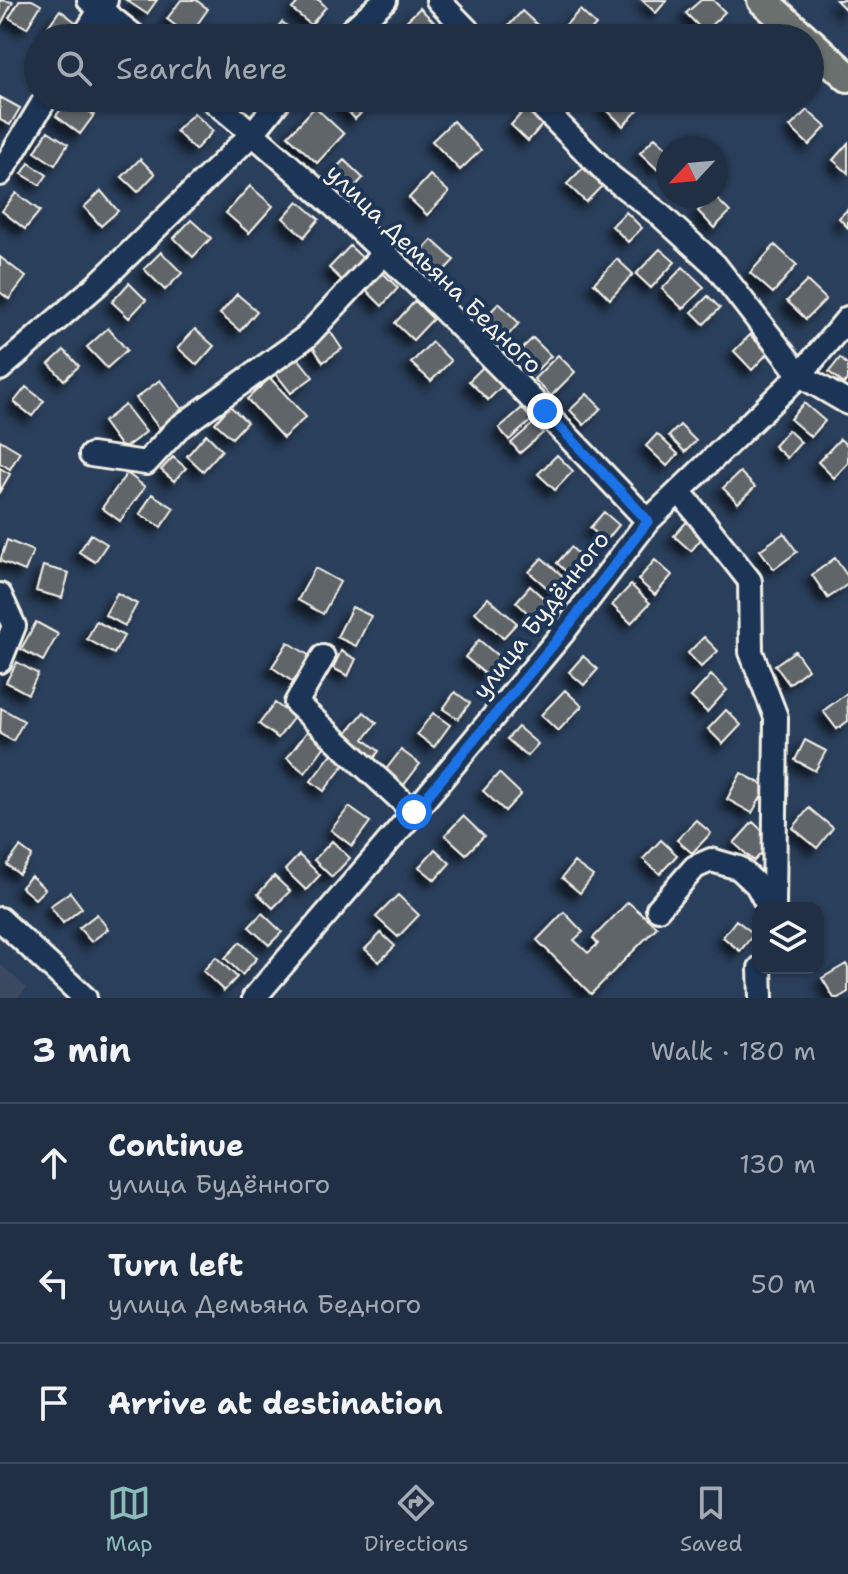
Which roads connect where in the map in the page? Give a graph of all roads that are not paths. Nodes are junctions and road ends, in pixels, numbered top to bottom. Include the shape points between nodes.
1 (385, 0) edge
2 (438, 0) edge
3 (99, 3) edge
4 (775, 4) edge
5 (89, 24) edge
6 (122, 24) edge
7 (358, 24) edge
8 (461, 24) edge
9 (793, 24) edge
10 (824, 50) edge
11 (824, 55) edge
12 (848, 65) edge
13 (848, 77) edge
14 (38, 112) edge
15 (227, 112) edge
16 (270, 112) edge
17 (547, 112) edge
18 (253, 133) junction
19 (0, 174) edge
20 (384, 253) junction
21 (848, 318) edge
22 (0, 369) edge
23 (800, 375) junction
24 (848, 403) edge
25 (91, 455) dead end
26 (680, 492) junction
27 (648, 521) junction
28 (0, 595) edge
29 (323, 657) dead end
30 (0, 661) edge
31 (414, 812) junction
32 (768, 902) edge
33 (772, 902) edge
34 (658, 909) dead end
35 (0, 919) edge
36 (760, 974) edge
37 (85, 998) edge
38 (254, 998) edge
39 (761, 998) edge

1 - 7 street
2 - 8 street
3 - 5 street
3 - 6 street
4 - 9 main road
10 - 12 street
11 - 13 main road
14 - 19 street
15 - 18 street, улица Демьяна Бедного
16 - 18 street
17 - 23 street via 611,177 715,265
18 - 20 street, улица Демьяна Бедного
18 - 22 street via 97,285
20 - 25 street via 306,337 178,428 146,463
20 - 27 street, улица Демьяна Бедного
21 - 23 street, улица Будённого
23 - 24 street
23 - 26 street, улица Будённого
26 - 27 street, улица Будённого
26 - 33 street via 750,581 751,652 776,717
27 - 31 street, улица Будённого
28 - 30 street via 14,626
29 - 31 street via 296,703
31 - 38 street, улица Будённого
32 - 34 street via 739,868 711,860 695,867
35 - 37 street
36 - 39 street

